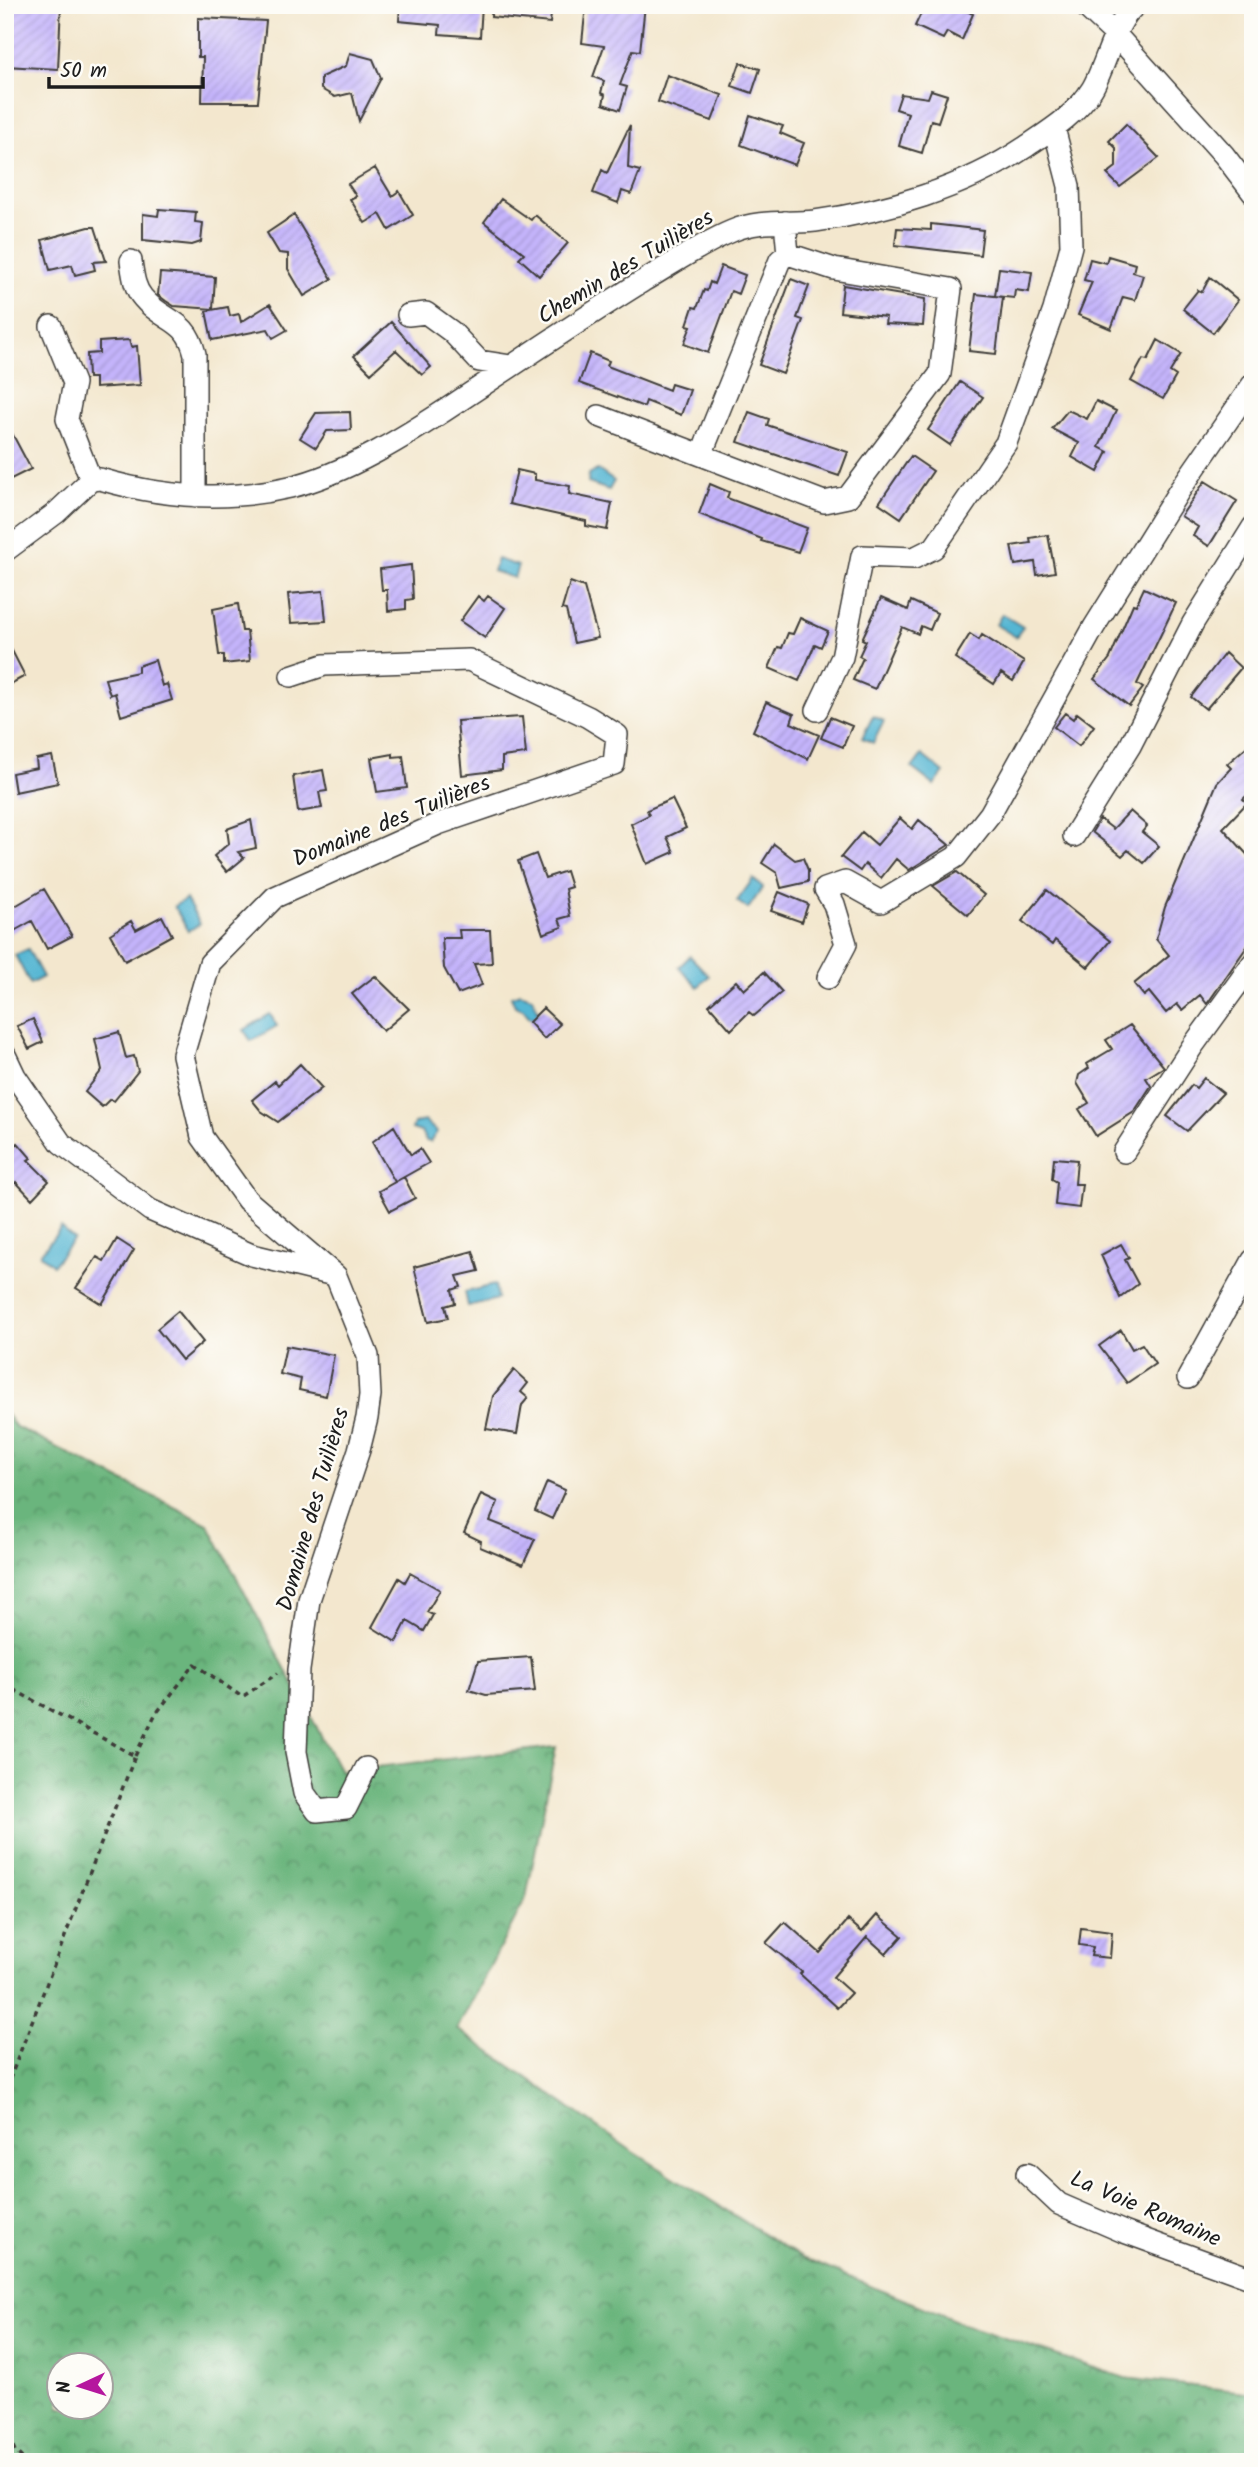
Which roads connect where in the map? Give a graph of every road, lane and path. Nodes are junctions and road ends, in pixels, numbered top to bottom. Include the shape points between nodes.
1 (1084, 5) edge
2 (1136, 5) edge
3 (1117, 36) junction
4 (1054, 128) junction
5 (1253, 193) edge
6 (785, 222) junction
7 (788, 254) junction
8 (131, 261) dead end
9 (408, 315) dead end
10 (51, 326) dead end
11 (511, 366) junction
12 (1253, 384) edge
13 (598, 416) dead end
14 (701, 455) junction
15 (91, 480) junction
16 (195, 496) junction
17 (1253, 527) edge
18 (5, 551) edge
19 (291, 676) dead end
20 (817, 710) dead end
21 (1074, 836) dead end
22 (1253, 963) edge
23 (828, 978) dead end
24 (5, 1055) edge
25 (1124, 1152) dead end
26 (1253, 1260) edge
27 (336, 1276) junction
28 (1188, 1378) dead end
29 (301, 1657) junction
30 (5, 1685) edge
31 (135, 1756) junction
32 (366, 1768) dead end
33 (5, 2091) edge
34 (1027, 2174) dead end
35 (1253, 2278) edge
36 (5, 2428) edge
37 (26, 2462) edge

1 - 3 street
2 - 3 street, Chemin des Tuilières via 1122,20
3 - 4 street, Chemin des Tuilières via 1092,89
3 - 5 street
4 - 6 street, Chemin des Tuilières via 993,166 949,186 853,214
4 - 20 street via 1069,186 1071,246 1054,310 1006,443 934,548 914,558 862,556 842,657
6 - 7 street
6 - 11 street, Chemin des Tuilières via 747,225 729,233
7 - 14 street via 780,260
7 - 14 street via 834,269 951,289 940,374 848,497 824,502
8 - 16 street via 143,299 190,334
9 - 11 street via 426,313 479,360
10 - 15 street via 74,383 67,419
11 - 16 street, Chemin des Tuilières via 401,438 342,467 292,487 240,496
12 - 23 street via 1178,491 1094,627 990,814 956,857 881,902 845,881 825,889 846,944
13 - 14 street
15 - 16 street, Chemin des Tuilières
15 - 18 street
17 - 21 street via 1193,623 1130,746
19 - 27 street, Domaine des Tuilières via 324,665 469,660 617,735 614,764 438,824 275,897 210,963 183,1055 202,1137 247,1200
22 - 25 street
24 - 27 street via 61,1143 150,1210 252,1255
26 - 28 street
27 - 29 street, Domaine des Tuilières via 368,1356 370,1395 359,1450 309,1600
29 - 31 path via 242,1697 195,1664 155,1715
29 - 32 street, Domaine des Tuilières via 296,1752 304,1793 317,1811 346,1808
30 - 31 path
31 - 33 path
34 - 35 street, La Voie Romaine via 1059,2204
36 - 37 path via 15,2451

